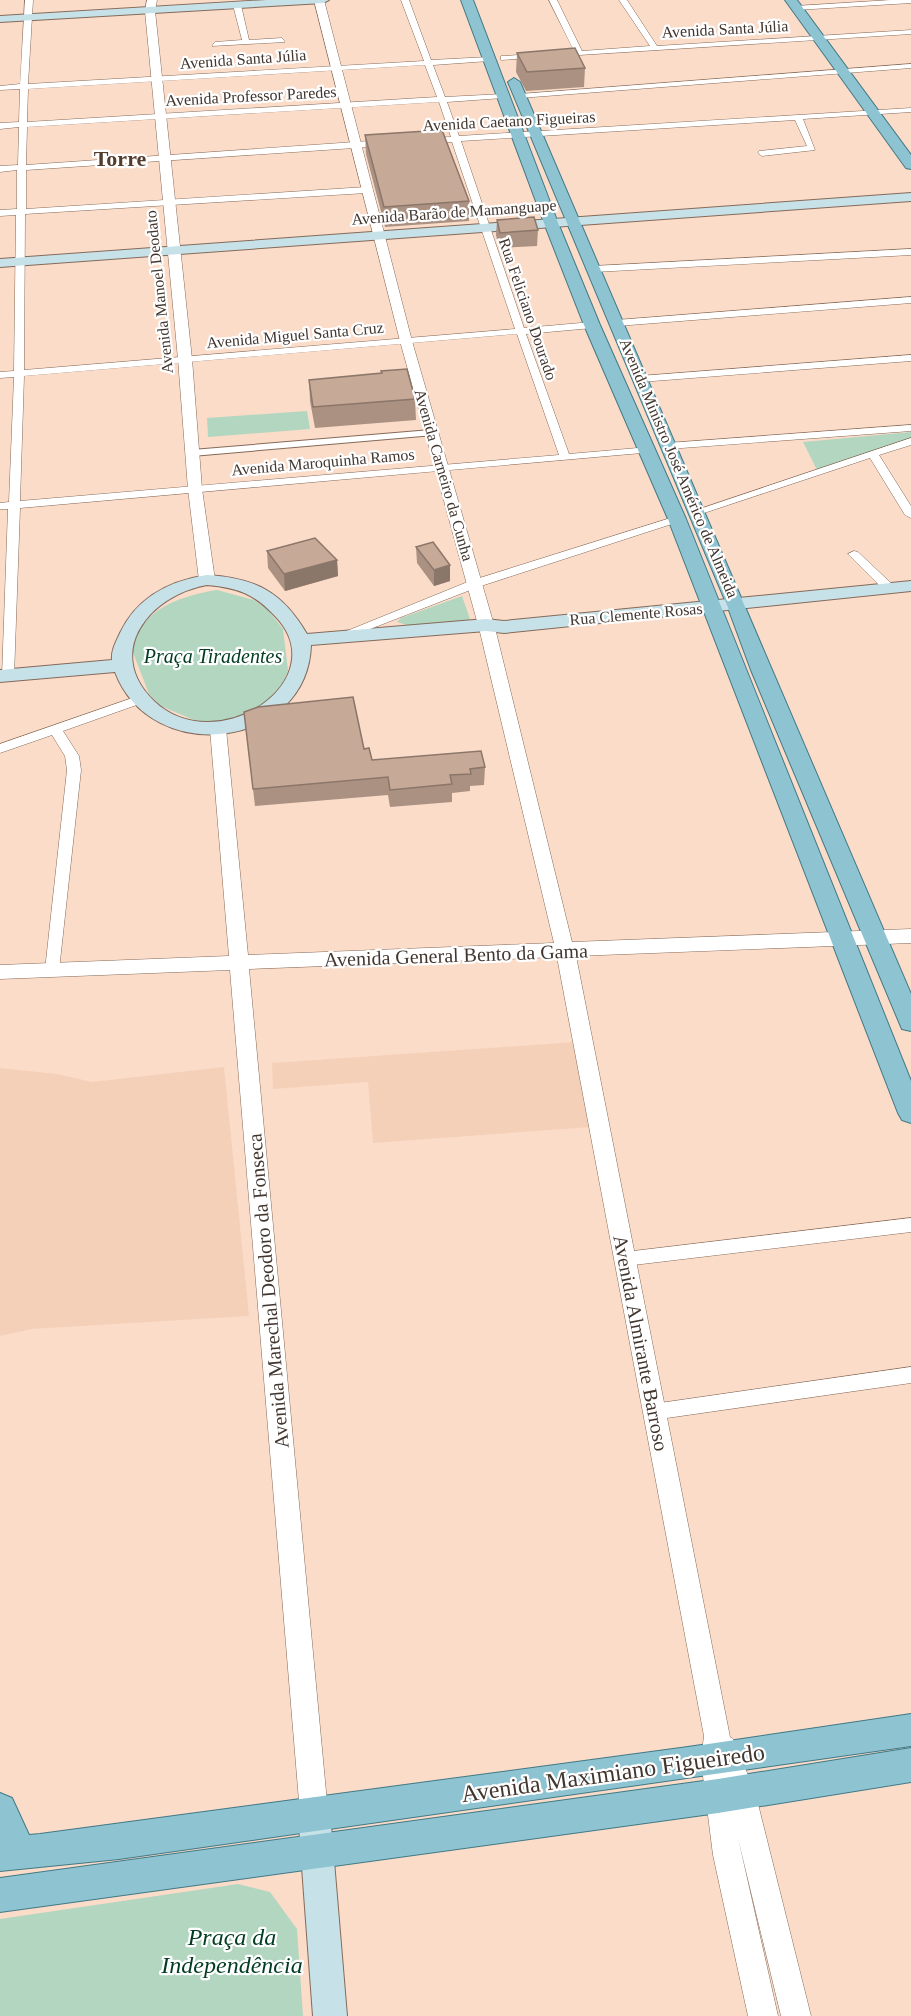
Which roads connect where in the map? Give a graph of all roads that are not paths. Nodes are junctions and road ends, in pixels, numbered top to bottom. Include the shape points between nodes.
1 (29, 0) edge
2 (320, 0) edge
3 (405, 0) edge
4 (467, 0) edge
5 (481, 0) edge
6 (553, 0) edge
7 (623, 0) edge
8 (911, 1) edge
9 (244, 3) edge
10 (794, 4) edge
11 (151, 5) edge
12 (28, 17) junction
13 (0, 19) edge
14 (911, 32) edge
15 (820, 39) junction
16 (282, 40) dead end
17 (246, 42) junction
18 (215, 44) dead end
19 (500, 47) junction
20 (655, 48) junction
21 (579, 53) junction
22 (489, 59) junction
23 (429, 62) junction
24 (911, 66) edge
25 (336, 67) junction
26 (843, 71) junction
27 (158, 79) junction
28 (23, 87) junction
29 (0, 88) edge
30 (503, 96) junction
31 (520, 96) junction
32 (442, 100) junction
33 (346, 105) junction
34 (911, 110) edge
35 (872, 113) junction
36 (160, 117) junction
37 (798, 118) junction
38 (23, 124) junction
39 (0, 126) edge
40 (537, 135) junction
41 (518, 136) junction
42 (456, 140) junction
43 (399, 142) edge
44 (411, 142) edge
45 (354, 145) junction
46 (762, 153) dead end
47 (165, 158) junction
48 (911, 165) edge
49 (22, 167) junction
50 (0, 169) edge
51 (366, 190) junction
52 (911, 197) edge
53 (167, 201) junction
54 (21, 212) junction
55 (0, 213) edge
56 (575, 221) junction
57 (551, 223) junction
58 (484, 229) junction
59 (380, 237) junction
60 (174, 249) junction
61 (911, 252) edge
62 (18, 261) junction
63 (0, 263) edge
64 (594, 269) junction
65 (911, 300) edge
66 (617, 323) junction
67 (592, 324) junction
68 (519, 332) junction
69 (406, 341) junction
70 (911, 358) edge
71 (185, 359) junction
72 (19, 373) junction
73 (0, 375) edge
74 (640, 379) junction
75 (911, 428) edge
76 (431, 432) junction
77 (911, 441) edge
78 (668, 446) junction
79 (648, 450) junction
80 (192, 453) junction
81 (874, 455) junction
82 (565, 457) junction
83 (441, 468) junction
84 (195, 489) junction
85 (911, 493) edge
86 (898, 494) junction
87 (6, 505) edge
88 (697, 512) junction
89 (911, 515) edge
90 (677, 519) junction
91 (854, 554) dead end
92 (207, 580) junction
93 (474, 584) junction
94 (911, 586) edge
95 (889, 588) junction
96 (737, 605) junction
97 (710, 607) junction
98 (493, 628) junction
99 (343, 635) junction
100 (301, 646) junction
101 (122, 660) junction
102 (4, 670) edge
103 (141, 699) junction
104 (218, 729) junction
105 (55, 730) junction
106 (0, 749) edge
107 (911, 936) edge
108 (875, 938) junction
109 (844, 939) junction
110 (565, 951) junction
111 (238, 963) junction
112 (52, 970) junction
113 (0, 972) edge
114 (911, 1022) edge
115 (911, 1113) edge
116 (911, 1225) edge
117 (625, 1259) junction
118 (911, 1375) edge
119 (653, 1412) junction
120 (911, 1730) edge
121 (720, 1752) junction
122 (911, 1765) edge
123 (730, 1794) junction
124 (0, 1810) edge
125 (314, 1813) junction
126 (316, 1852) junction
127 (10, 1853) edge
128 (0, 1895) edge
129 (330, 2016) edge
130 (763, 2016) edge
131 (796, 2016) edge

1 - 12 street
2 - 9 main road
2 - 25 street, Avenida Carneiro da Cunha
3 - 23 street, Rua Feliciano Dourado
4 - 22 main road, Avenida Ministro José Américo de Almeida
5 - 19 main road, Avenida Ministro José Américo de Almeida
6 - 21 street
7 - 20 street
8 - 10 street
9 - 11 main road
9 - 17 street
10 - 15 main road
11 - 12 main road
11 - 27 street, Avenida Manoel Deodato
12 - 13 main road
12 - 28 street
14 - 15 street, Avenida Santa Júlia
15 - 20 street, Avenida Santa Júlia
15 - 26 main road
16 - 17 street
17 - 18 street
19 - 21 street, Avenida Santa Júlia
19 - 31 main road, Avenida Ministro José Américo de Almeida
20 - 21 street, Avenida Santa Júlia
22 - 23 street, Avenida Santa Júlia
22 - 30 main road, Avenida Ministro José Américo de Almeida
23 - 25 street, Avenida Santa Júlia
23 - 32 street, Rua Feliciano Dourado
24 - 26 street
25 - 27 street, Avenida Santa Júlia
25 - 33 street, Avenida Carneiro da Cunha
26 - 31 street
26 - 35 main road
27 - 28 street, Avenida Santa Júlia
27 - 36 street, Avenida Manoel Deodato
28 - 29 street, Avenida Santa Júlia
28 - 38 street
30 - 32 street, Avenida Professor Paredes
30 - 41 main road, Avenida Ministro José Américo de Almeida
31 - 40 main road, Avenida Ministro José Américo de Almeida
32 - 33 street, Avenida Professor Paredes
32 - 42 street, Rua Feliciano Dourado
33 - 36 street, Avenida Professor Paredes
33 - 45 street, Avenida Carneiro da Cunha
34 - 35 street, Avenida Caetano Figueiras
35 - 37 street, Avenida Caetano Figueiras
35 - 48 main road
36 - 38 street, Avenida Professor Paredes
36 - 47 street, Avenida Manoel Deodato
37 - 40 street, Avenida Caetano Figueiras
37 - 46 street via 813,147
38 - 39 street, Avenida Professor Paredes
38 - 49 street
40 - 41 street, Avenida Caetano Figueiras
40 - 56 main road, Avenida Ministro José Américo de Almeida
41 - 42 street, Avenida Caetano Figueiras
41 - 57 main road, Avenida Ministro José Américo de Almeida
42 - 44 street, Avenida Caetano Figueiras
42 - 58 street, Rua Feliciano Dourado
43 - 45 street, Avenida Caetano Figueiras
45 - 47 street, Avenida Caetano Figueiras
45 - 51 street, Avenida Carneiro da Cunha
47 - 49 street, Avenida Caetano Figueiras
47 - 53 street, Avenida Manoel Deodato
49 - 50 street, Avenida Caetano Figueiras
49 - 54 street
51 - 53 street
51 - 59 street, Avenida Carneiro da Cunha
52 - 56 main road, Avenida Barão de Mamanguape
53 - 54 street
53 - 60 street, Avenida Manoel Deodato
54 - 55 street
54 - 62 street
56 - 57 main road, Avenida Barão de Mamanguape
56 - 64 main road, Avenida Ministro José Américo de Almeida
57 - 58 main road, Avenida Barão de Mamanguape
57 - 67 main road, Avenida Ministro José Américo de Almeida
58 - 59 main road, Avenida Barão de Mamanguape
58 - 68 street, Rua Feliciano Dourado
59 - 60 main road, Avenida Barão de Mamanguape
59 - 69 street, Avenida Carneiro da Cunha
60 - 62 main road, Avenida Barão de Mamanguape
60 - 71 street, Avenida Manoel Deodato
61 - 64 street
62 - 63 main road, Avenida Barão de Mamanguape
62 - 72 street
64 - 66 main road, Avenida Ministro José Américo de Almeida
65 - 66 street
66 - 74 main road, Avenida Ministro José Américo de Almeida
67 - 68 street, Avenida Miguel Santa Cruz
67 - 79 main road, Avenida Ministro José Américo de Almeida
68 - 69 street, Avenida Miguel Santa Cruz
68 - 82 street, Rua Feliciano Dourado
69 - 71 street, Avenida Miguel Santa Cruz
69 - 76 street, Avenida Carneiro da Cunha
70 - 74 street
71 - 72 street, Avenida Miguel Santa Cruz
71 - 80 street, Avenida Manoel Deodato
72 - 73 street, Avenida Miguel Santa Cruz
72 - 87 street
74 - 78 main road, Avenida Ministro José Américo de Almeida
75 - 78 street
76 - 80 street
76 - 83 street, Avenida Carneiro da Cunha
77 - 81 street
78 - 88 main road, Avenida Ministro José Américo de Almeida
79 - 82 street, Avenida Maroquinha Ramos
79 - 90 main road, Avenida Ministro José Américo de Almeida
80 - 84 street, Avenida Manoel Deodato
81 - 86 street
81 - 88 street
82 - 83 street, Avenida Maroquinha Ramos
83 - 84 street, Avenida Maroquinha Ramos
83 - 93 street, Avenida Carneiro da Cunha
84 - 87 street, Avenida Maroquinha Ramos
84 - 92 street, Avenida Manoel Deodato
85 - 86 street
86 - 89 street
87 - 102 street
88 - 96 main road, Avenida Ministro José Américo de Almeida
90 - 93 street, Rua Clemente Rosas
90 - 97 main road, Avenida Ministro José Américo de Almeida
91 - 95 street
92 - 100 main road via 257,591 288,619
92 - 101 main road via 174,588 142,610 130,630
93 - 98 street, Avenida Carneiro da Cunha
93 - 99 street, Rua Clemente Rosas
94 - 95 main road, Rua Clemente Rosas
95 - 96 main road, Rua Clemente Rosas
96 - 97 main road, Rua Clemente Rosas
96 - 108 main road, Avenida Ministro José Américo de Almeida
97 - 98 main road, Rua Clemente Rosas
97 - 109 main road, Avenida Ministro José Américo de Almeida
98 - 99 main road, Rua Clemente Rosas
98 - 100 main road, Rua Clemente Rosas
98 - 110 street, Avenida Carneiro da Cunha
99 - 100 main road, Rua Clemente Rosas
100 - 104 main road via 297,676 281,699 260,715
101 - 102 main road
101 - 103 main road
103 - 104 main road via 168,721
103 - 105 street
104 - 111 street, Avenida Marechal Deodoro da Fonseca
105 - 106 street
105 - 112 street via 72,756 74,770
107 - 108 street, Avenida General Bento da Gama
108 - 109 street, Avenida General Bento da Gama
108 - 114 main road, Avenida Ministro José Américo de Almeida
109 - 110 street, Avenida General Bento da Gama
109 - 115 main road, Avenida Ministro José Américo de Almeida
110 - 111 street, Avenida General Bento da Gama
110 - 117 street, Avenida Almirante Barroso
111 - 112 street, Avenida General Bento da Gama
111 - 125 street, Avenida Marechal Deodoro da Fonseca
112 - 113 street, Avenida General Bento da Gama
116 - 117 street
117 - 119 street, Avenida Almirante Barroso
118 - 119 street
119 - 121 street, Avenida Almirante Barroso
120 - 121 main road, Avenida Maximiano Figueiredo
121 - 123 street, Avenida Almirante Barroso
121 - 125 main road, Avenida Maximiano Figueiredo
122 - 123 main road, Avenida Maximiano Figueiredo
123 - 126 main road, Avenida Maximiano Figueiredo
123 - 130 street, Avenida Almirante Barroso via 727,1855
123 - 131 street, Avenida Almirante Barroso
124 - 127 main road
125 - 126 main road, Avenida Marechal Deodoro da Fonseca
125 - 127 main road via 142,1839
126 - 128 main road
126 - 129 main road

